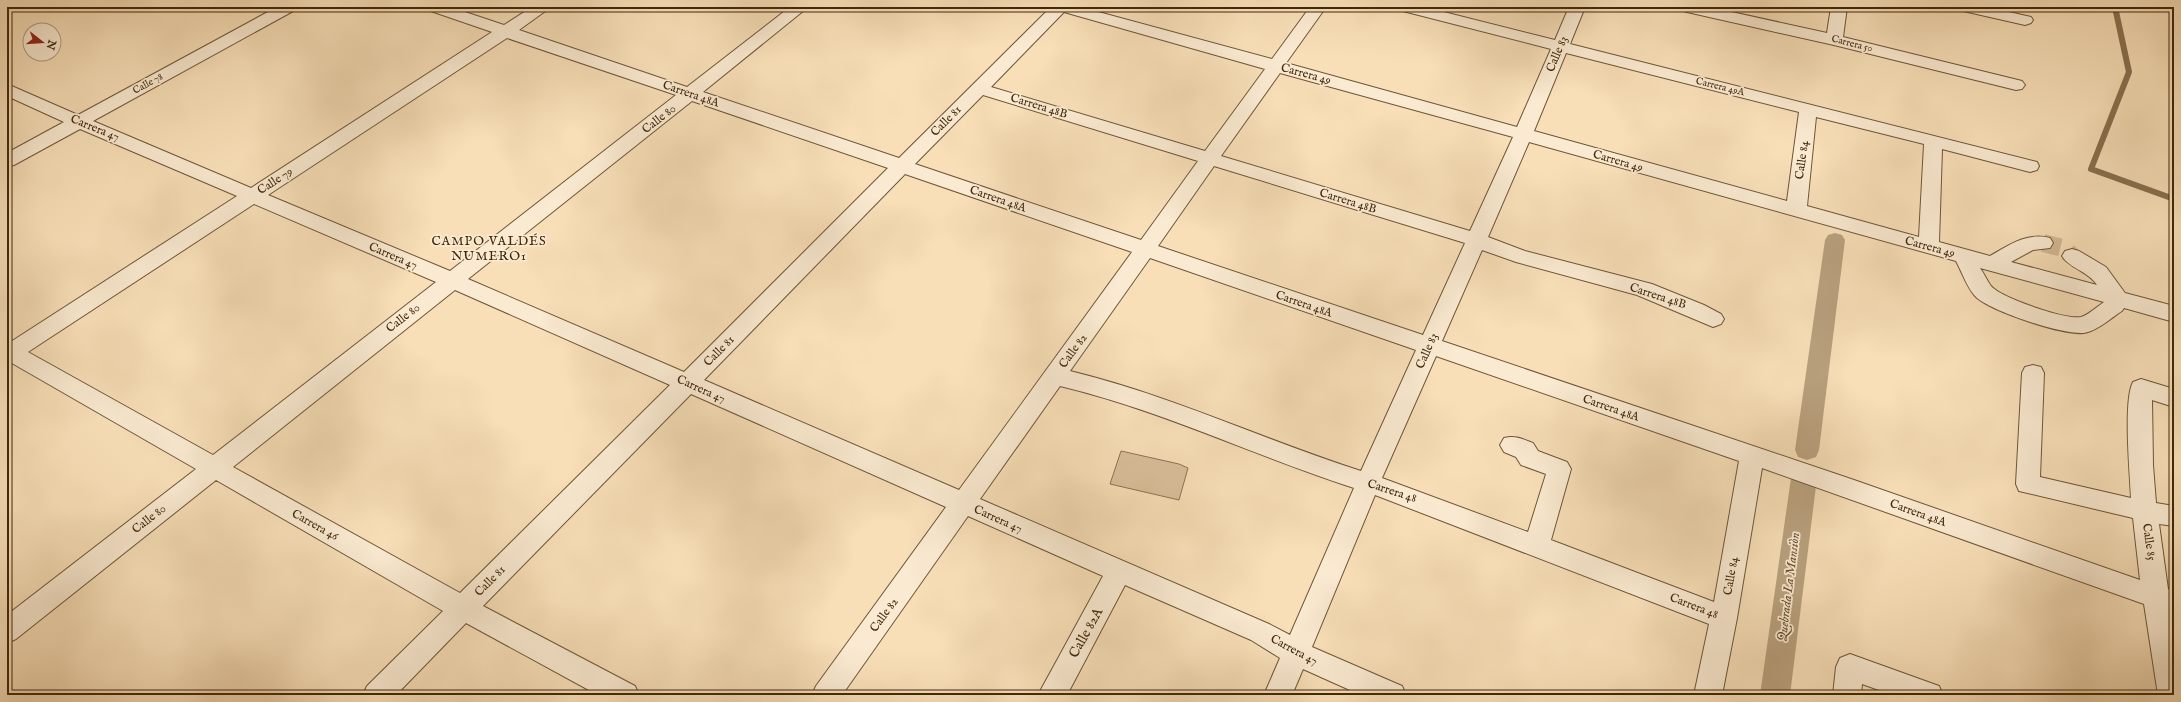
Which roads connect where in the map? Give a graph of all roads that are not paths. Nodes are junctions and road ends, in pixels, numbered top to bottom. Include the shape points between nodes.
1 (289, 7) edge
2 (434, 7) edge
3 (542, 7) edge
4 (800, 7) edge
5 (1061, 7) edge
6 (1318, 7) edge
7 (1405, 7) edge
8 (1577, 7) edge
9 (1687, 7) edge
10 (1839, 7) edge
11 (1965, 7) edge
12 (2025, 20) dead end
13 (506, 30) junction
14 (1834, 40) junction
15 (1561, 46) junction
16 (1275, 66) junction
17 (2016, 86) dead end
18 (7, 89) edge
19 (981, 89) junction
20 (691, 94) junction
21 (1808, 110) junction
22 (79, 121) junction
23 (1523, 135) junction
24 (1933, 141) junction
25 (1209, 159) junction
26 (7, 161) edge
27 (902, 166) junction
28 (2030, 166) dead end
29 (252, 196) junction
30 (1797, 210) junction
31 (1476, 240) junction
32 (2043, 243) tunnel mouth
33 (1929, 247) junction
34 (1145, 250) junction
35 (1963, 256) junction
36 (2072, 256) tunnel mouth
37 (1991, 264) junction
38 (451, 280) junction
39 (2117, 298) junction
40 (2174, 314) edge
41 (1713, 319) dead end
42 (1428, 347) junction
43 (8, 352) edge
44 (2033, 373) dead end
45 (1055, 376) junction
46 (688, 383) junction
47 (2174, 398) edge
48 (1512, 445) dead end
49 (1752, 456) junction
50 (215, 468) junction
51 (1368, 483) junction
52 (964, 504) junction
53 (2145, 511) junction
54 (2174, 516) edge
55 (1537, 545) junction
56 (1119, 572) junction
57 (2165, 600) edge
58 (462, 608) junction
59 (1724, 618) junction
60 (7, 631) edge
61 (1296, 653) junction
62 (1917, 693) edge
63 (377, 695) edge
64 (625, 695) edge
65 (826, 695) edge
66 (1052, 695) edge
67 (1278, 695) edge
68 (1392, 695) edge
69 (1708, 695) edge
70 (1847, 695) edge
71 (2172, 695) edge

1 - 22 street, Calle 78
2 - 13 street, Carrera 48A
3 - 13 street, Calle 79
4 - 20 street, Calle 80
5 - 16 street, Carrera 49
5 - 19 street, Calle 81
6 - 16 street, Calle 82
7 - 15 street, Carrera 49A
8 - 15 street, Calle 83
9 - 14 street, Carrera 50
10 - 14 street
11 - 12 street
13 - 20 street, Carrera 48A
13 - 29 street, Calle 79
14 - 17 street, Carrera 50
15 - 21 street, Carrera 49A
15 - 23 street, Calle 83
16 - 23 street, Carrera 49
16 - 25 street, Calle 82
18 - 22 street, Carrera 47
19 - 25 street, Carrera 48B
19 - 27 street, Calle 81
20 - 27 street, Carrera 48A
20 - 38 street, Calle 80
21 - 24 street, Carrera 49A
21 - 30 street, Calle 84
22 - 26 street, Calle 78
22 - 29 street, Carrera 47
23 - 30 street, Carrera 49
23 - 31 street, Calle 83
24 - 28 street, Carrera 49A
24 - 33 street
25 - 31 street, Carrera 48B
25 - 34 street, Calle 82
27 - 34 street, Carrera 48A
27 - 46 street, Calle 81
29 - 38 street, Carrera 47
29 - 43 street, Calle 79
30 - 33 street, Carrera 49
31 - 41 street, Carrera 48B via 1500,252 1586,273 1687,304
31 - 42 street, Calle 83
32 - 37 street via 2029,243
33 - 35 street, Carrera 49
34 - 42 street, Carrera 48A
34 - 45 street, Calle 82
35 - 37 street, Carrera 49
35 - 39 street via 1984,292 2005,305 2031,314 2084,325 2114,306
36 - 39 street via 2099,272
37 - 39 street, Carrera 49
38 - 46 street, Carrera 47
38 - 50 street, Calle 80
39 - 40 street, Carrera 49
42 - 49 street, Carrera 48A
42 - 51 street, Calle 83
43 - 50 street, Carrera 46
44 - 53 street via 2028,484
45 - 51 street, Carrera 48 via 1142,401
45 - 52 street, Calle 82
46 - 52 street, Carrera 47
46 - 58 street, Calle 81
47 - 53 street, Calle 85 via 2141,388 2139,416
48 - 55 street via 1525,450 1529,458 1559,469
49 - 57 street, Carrera 48A
49 - 59 street, Calle 84
50 - 58 street, Carrera 46
50 - 60 street, Calle 80
51 - 55 street, Carrera 48
51 - 61 street, Calle 83
52 - 56 street, Carrera 47
52 - 65 street, Calle 82
53 - 54 street
53 - 57 street, Calle 85
55 - 59 street, Carrera 48
56 - 61 street, Carrera 47 via 1260,632
56 - 66 street, Calle 82A
57 - 71 street, Calle 85
58 - 63 street, Calle 81
58 - 64 street, Carrera 46
59 - 69 street, Calle 84
61 - 67 street, Calle 83
61 - 68 street, Carrera 47
62 - 70 street via 1850,667

